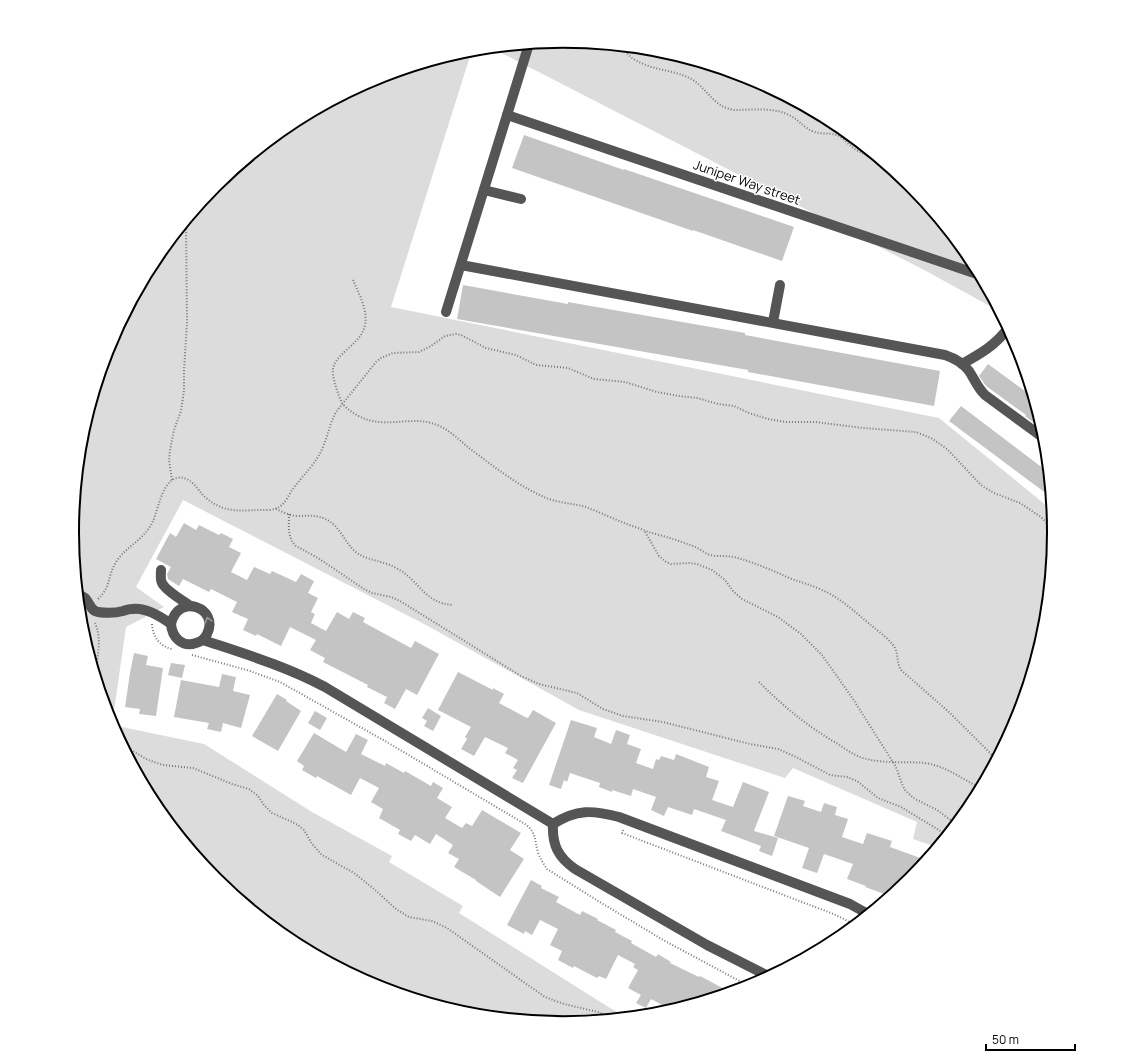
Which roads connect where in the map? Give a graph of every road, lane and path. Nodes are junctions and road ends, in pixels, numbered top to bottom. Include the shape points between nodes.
1 (527, 49) edge
2 (626, 52) edge
3 (507, 115) junction
4 (865, 154) edge
5 (484, 190) junction
6 (521, 199) dead end
7 (186, 229) edge
8 (461, 265) junction
9 (971, 272) edge
10 (353, 280) dead end
11 (780, 285) dead end
12 (446, 312) dead end
13 (773, 322) junction
14 (1004, 333) edge
15 (962, 364) junction
16 (343, 404) junction
17 (1037, 433) edge
18 (172, 480) junction
19 (276, 509) junction
20 (289, 514) junction
21 (1047, 524) edge
22 (644, 531) junction
23 (162, 570) dead end
24 (83, 596) edge
25 (454, 605) dead end
26 (190, 606) junction
27 (91, 609) junction
28 (153, 614) junction
29 (171, 624) junction
30 (203, 640) junction
31 (178, 651) dead end
32 (191, 655) dead end
33 (97, 662) edge
34 (759, 682) dead end
35 (131, 750) edge
36 (992, 755) edge
37 (893, 762) junction
38 (975, 785) edge
39 (627, 820) junction
40 (951, 821) edge
41 (553, 824) junction
42 (943, 832) edge
43 (863, 911) edge
44 (850, 922) edge
45 (762, 973) edge
46 (741, 982) edge
47 (603, 1014) edge

1 - 3 street
2 - 4 path via 635,60 693,80 716,102 728,109 782,112 812,131 842,138
3 - 5 street
3 - 9 street, Juniper Way street
5 - 6 street
5 - 8 street
7 - 18 path via 187,322 184,391 170,450
8 - 12 street
8 - 13 street
10 - 16 path via 363,303 365,323 358,339 337,360 333,369
11 - 13 street
13 - 15 street via 936,353 954,358
14 - 15 street via 989,348
15 - 17 street via 980,390
16 - 19 path via 332,419 325,443 311,468 286,501
16 - 21 path via 381,358 393,353 419,352 445,336 462,335 486,348 516,355 536,365 568,368 594,379 625,382 657,392 734,406 768,419 921,434 947,449 981,486 1020,503
16 - 22 path via 370,421 423,421 436,424 512,480 538,494 550,500 587,508
18 - 19 path via 181,478 190,481 205,497 226,510
18 - 27 path via 164,491 149,529 120,556 106,590
19 - 20 path
20 - 25 path via 312,515 329,521 357,553 396,568 410,577 430,598
20 - 42 path via 290,537 296,546 364,590 400,601 521,676 539,684 577,693 602,709 623,716 663,722 778,749 830,775 856,781 878,798 901,806
22 - 36 path via 712,555 738,558 835,596 890,641 896,649 901,670 950,713
22 - 37 path via 659,556 666,562 697,564 712,570 742,599 778,617 802,634 838,677
23 - 26 street via 160,578 163,584
24 - 27 street
26 - 29 street via 176,612
30 -> 26 street via 209,629 208,617 199,608
27 - 28 street via 97,612 120,612 137,608
27 - 33 path via 99,637
28 - 29 street
28 - 31 path via 152,629 156,640 164,647
29 - 30 street via 174,636 184,644
30 - 41 street via 268,661 306,677
32 - 46 path via 280,682 391,744 525,824 534,833 541,860 548,869 659,937
34 - 37 path via 807,725 855,755
35 - 47 path via 163,765 193,768 250,789 272,813 298,824 322,855 359,876 402,914 447,928 545,997
37 - 38 path via 924,763 939,767
37 - 40 path via 905,790 915,799
39 - 41 street via 607,814 585,812 563,818
39 - 43 street via 850,904
39 - 44 path via 622,833 830,912
41 - 45 street via 557,850 568,864 700,941

